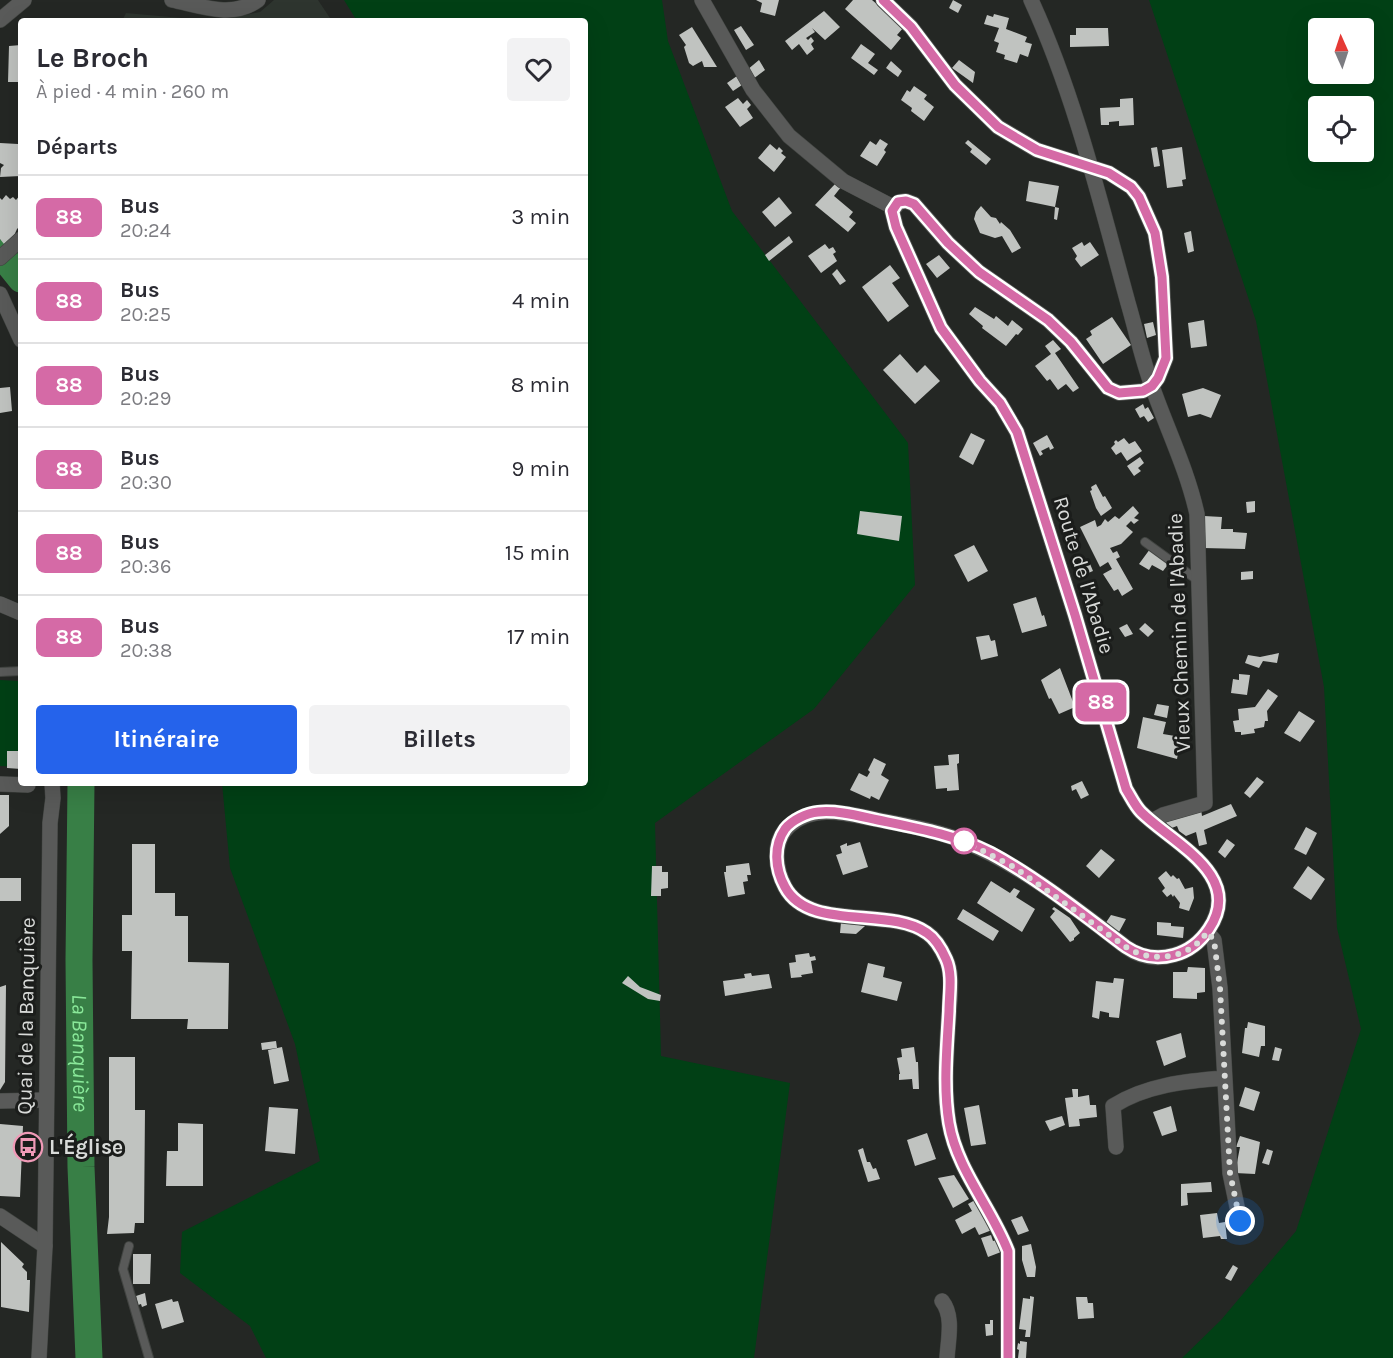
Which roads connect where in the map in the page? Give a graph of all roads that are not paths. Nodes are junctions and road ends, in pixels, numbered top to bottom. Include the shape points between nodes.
1 (24, 0) edge
2 (172, 0) edge
3 (258, 0) edge
4 (702, 0) edge
5 (883, 0) edge
6 (1031, 0) edge
7 (0, 20) edge
8 (1090, 167) junction
9 (893, 207) junction
10 (18, 243) edge
11 (0, 258) edge
12 (0, 294) edge
13 (18, 333) edge
14 (1152, 386) junction
15 (1145, 542) dead end
16 (1200, 582) junction
17 (0, 604) edge
18 (18, 612) edge
19 (18, 671) edge
20 (0, 672) edge
21 (0, 784) edge
22 (18, 785) edge
23 (52, 786) edge
24 (1152, 821) junction
25 (1207, 932) junction
26 (1224, 1078) junction
27 (45, 1100) junction
28 (0, 1101) edge
29 (1116, 1147) dead end
30 (0, 1216) edge
31 (1240, 1221) dead end
32 (45, 1246) junction
33 (129, 1246) dead end
34 (942, 1301) dead end
35 (39, 1358) edge
36 (149, 1358) edge
37 (947, 1358) edge
38 (1008, 1358) edge

1 - 7 street
2 - 3 street via 227,11 248,7
4 - 9 street via 753,90 789,136 843,181
5 - 8 street via 911,27 955,85 998,127 1037,150
6 - 8 street, Vieux Chemin de l'Abadie via 1053,51
8 - 14 street, Vieux Chemin de l'Abadie
8 - 14 street via 1131,187 1155,233 1162,277 1166,358
9 - 14 street via 898,202 914,204 979,272 1060,331 1108,388 1130,393
9 - 24 street, Route de l'Abadie via 896,227 941,328 1000,403 1017,432 1126,789 1140,811
10 - 11 street
12 - 13 street
14 - 16 street, Vieux Chemin de l'Abadie via 1191,487 1197,514
15 - 16 lane
16 - 24 street, Vieux Chemin de l'Abadie via 1205,803 1163,814
17 - 18 street
19 - 20 lane
21 - 22 street
23 - 27 street, Quai de la Banquière
24 - 25 street, Route de l'Abadie via 1211,873 1218,908
25 - 26 street via 1214,940 1220,988
25 - 38 street, Route de l'Abadie via 1177,955 1140,955 990,853 945,835 855,815 830,811 806,815 786,828 778,844 780,875 790,895 802,906 912,925 940,946 948,963 948,1121 960,1161 1008,1251
26 - 29 street via 1164,1085 1125,1098 1113,1106
26 - 31 street via 1230,1173
27 - 28 street
27 - 32 street, Quai de la Banquière
30 - 32 street
32 - 35 street, Quai de la Banquière
33 - 36 lane via 123,1269
34 - 37 street via 949,1317

